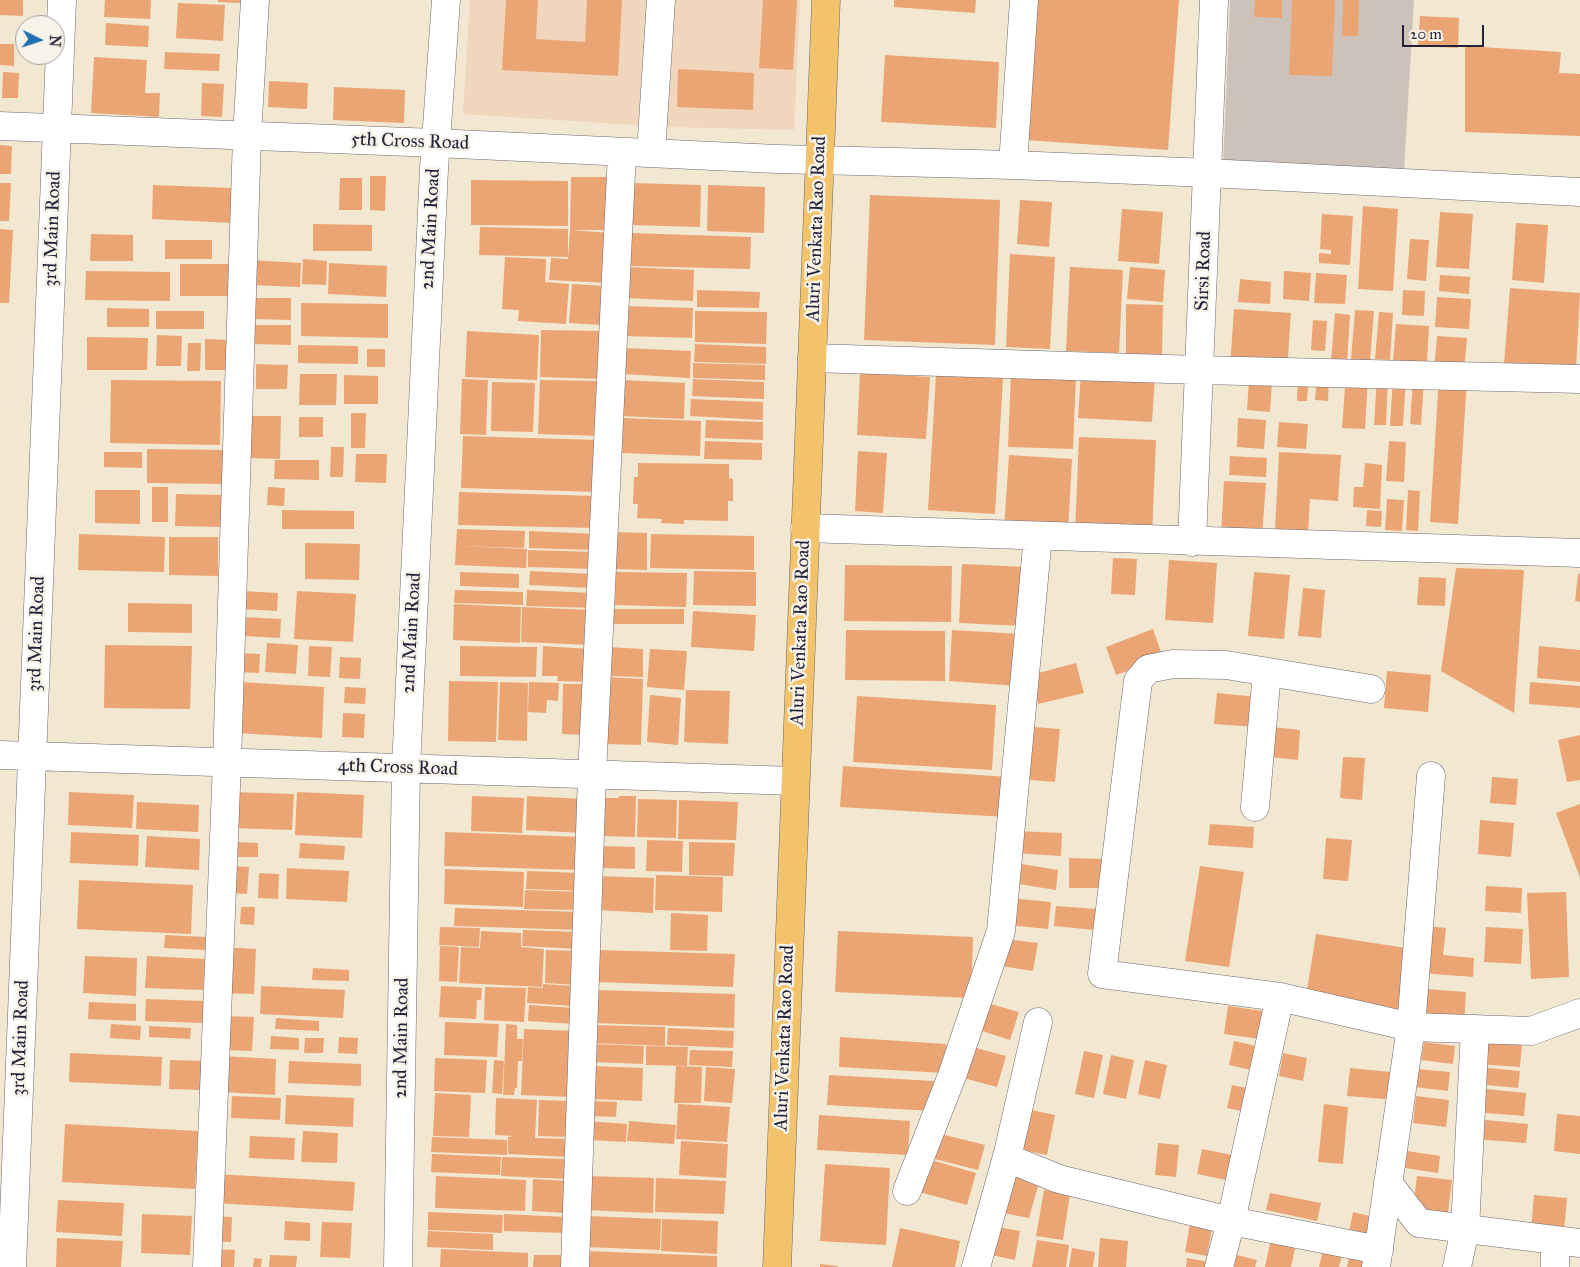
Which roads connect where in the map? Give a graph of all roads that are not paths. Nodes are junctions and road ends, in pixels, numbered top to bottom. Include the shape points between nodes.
1 (62, 0) edge
2 (256, 0) edge
3 (446, 0) edge
4 (661, 0) edge
5 (826, 0) edge
6 (1024, 0) edge
7 (1214, 0) edge
8 (0, 126) edge
9 (57, 128) junction
10 (248, 136) junction
11 (435, 143) junction
12 (622, 152) junction
13 (651, 153) junction
14 (820, 161) junction
15 (1013, 166) junction
16 (1208, 173) junction
17 (1580, 192) edge
18 (812, 358) junction
19 (1200, 370) junction
20 (1580, 379) edge
21 (805, 528) junction
22 (1038, 536) junction
23 (1192, 542) junction
24 (1580, 553) edge
25 (1268, 672) junction
26 (1371, 689) dead end
27 (0, 755) edge
28 (32, 756) junction
29 (227, 762) junction
30 (406, 768) junction
31 (592, 775) junction
32 (1431, 776) dead end
33 (796, 782) junction
34 (1255, 807) dead end
35 (1280, 997) junction
36 (1580, 1013) edge
37 (1038, 1022) dead end
38 (1411, 1027) junction
39 (1475, 1029) junction
40 (1007, 1158) junction
41 (1388, 1184) junction
42 (907, 1191) dead end
43 (1231, 1221) junction
44 (1466, 1229) junction
45 (1563, 1250) edge
46 (1377, 1258) edge
47 (12, 1267) edge
48 (206, 1267) edge
49 (398, 1267) edge
50 (575, 1267) edge
51 (776, 1267) edge
52 (976, 1267) edge
53 (1220, 1267) edge
54 (1457, 1267) edge

1 - 9 street, 3rd Main Road
2 - 10 street
3 - 11 street, 2nd Main Road
4 - 13 street
5 - 14 main road, Aluri Venkata Rao Road
6 - 15 street
7 - 16 street, Sirsi Road
8 - 9 street, 5th Cross Road
9 - 10 street, 5th Cross Road
9 - 28 street, 3rd Main Road
10 - 11 street, 5th Cross Road
10 - 29 street
11 - 12 street, 5th Cross Road
11 - 30 street, 2nd Main Road
12 - 13 street, 5th Cross Road
12 - 31 street
13 - 14 street, 5th Cross Road
14 - 15 street, 5th Cross Road
14 - 18 main road, Aluri Venkata Rao Road
15 - 16 street, 5th Cross Road
16 - 17 street, 5th Cross Road
16 - 19 street, Sirsi Road
18 - 19 street
18 - 21 main road, Aluri Venkata Rao Road
19 - 20 street
19 - 23 street, Sirsi Road
21 - 22 street
21 - 33 main road, Aluri Venkata Rao Road
22 - 23 street
22 - 42 street via 1001,931 953,1072
23 - 24 street
25 - 26 street
25 - 34 street
25 - 35 street via 1226,665 1173,664 1148,669 1138,681 1102,974
27 - 28 street, 4th Cross Road
28 - 29 street, 4th Cross Road
28 - 47 street, 3rd Main Road
29 - 30 street, 4th Cross Road
29 - 48 street
30 - 31 street, 4th Cross Road
30 - 49 street, 2nd Main Road
31 - 33 street, 4th Cross Road
31 - 50 street
32 - 38 street
33 - 51 main road, Aluri Venkata Rao Road
35 - 38 street
35 - 43 street
36 - 39 street via 1531,1031
37 - 40 street
38 - 39 street
38 - 41 street
39 - 44 street
40 - 43 street via 1059,1179
40 - 52 street
41 - 44 street via 1419,1223
41 - 46 street
43 - 46 street
43 - 53 street
44 - 45 street
44 - 54 street

